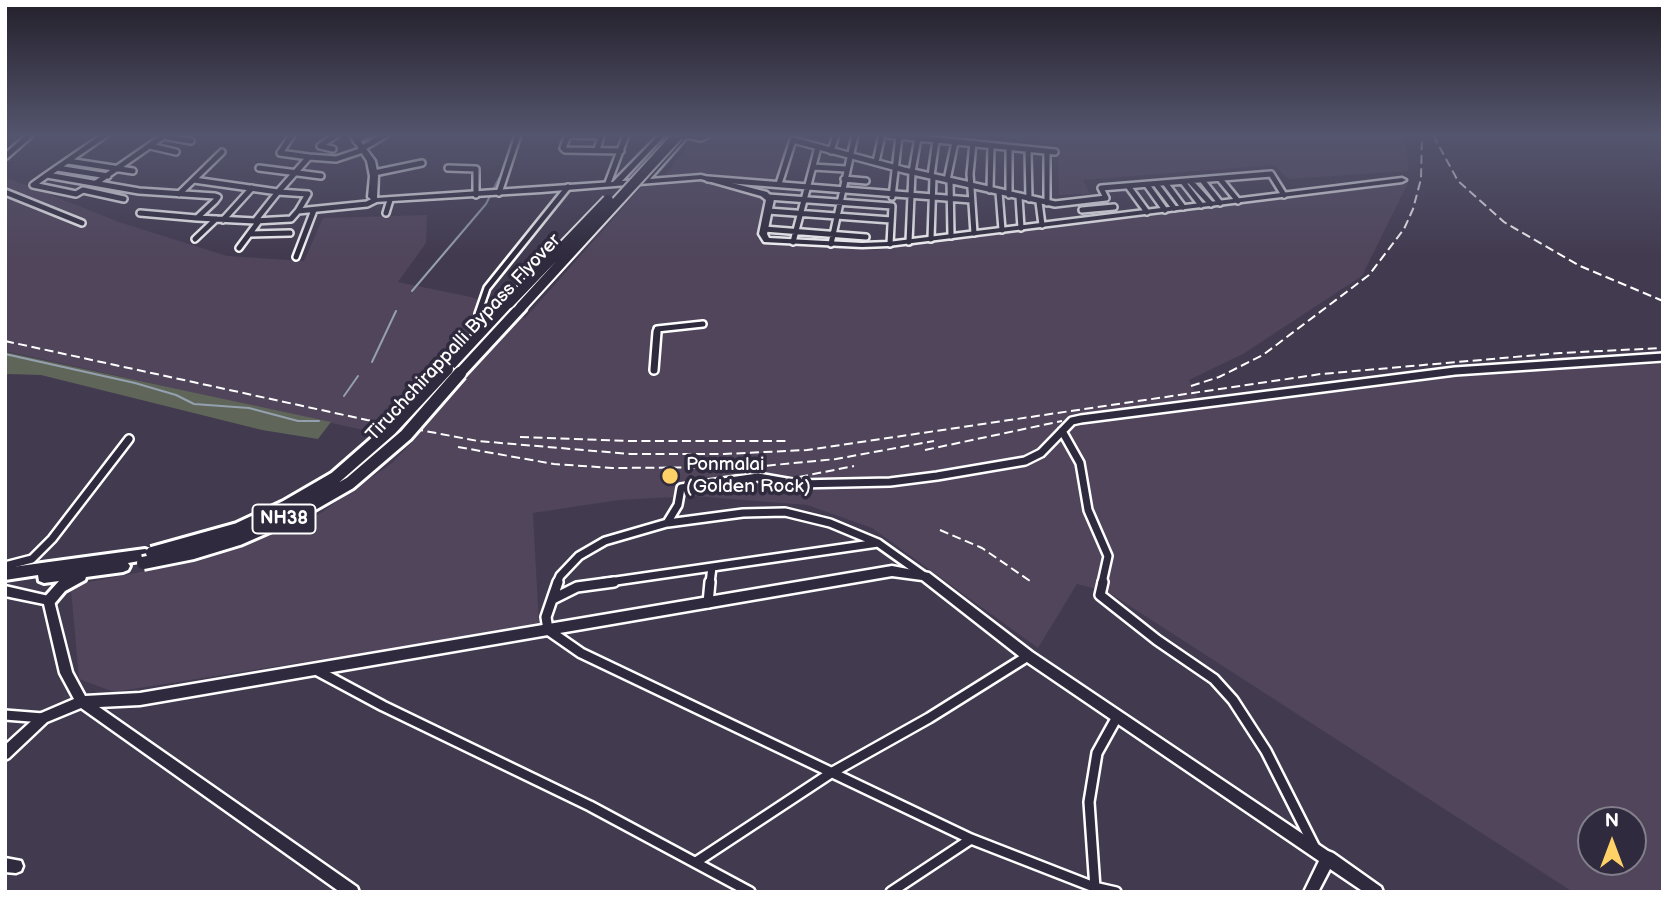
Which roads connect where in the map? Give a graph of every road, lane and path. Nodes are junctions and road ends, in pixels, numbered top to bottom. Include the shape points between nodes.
1 (932, 176) edge
2 (44, 177) edge
3 (58, 177) edge
4 (107, 177) edge
5 (197, 177) edge
6 (291, 177) edge
7 (374, 177) edge
8 (476, 177) edge
9 (505, 177) edge
10 (614, 177) edge
11 (618, 177) edge
12 (629, 177) edge
13 (640, 177) edge
14 (648, 177) edge
15 (680, 177) edge
16 (695, 177) edge
17 (781, 177) edge
18 (810, 177) edge
19 (845, 177) edge
20 (893, 177) edge
21 (912, 177) edge
22 (935, 177) edge
23 (949, 177) edge
24 (971, 177) edge
25 (990, 177) edge
26 (1009, 177) edge
27 (1029, 177) edge
28 (1047, 177) edge
29 (1242, 177) edge
30 (1273, 177) edge
31 (708, 179) junction
32 (1220, 179) junction
33 (194, 180) junction
34 (645, 180) junction
35 (844, 180) junction
36 (948, 180) junction
37 (1202, 180) junction
38 (1402, 180) dead end
39 (866, 181) dead end
40 (1187, 181) junction
41 (613, 182) junction
42 (96, 183) junction
43 (779, 184) junction
44 (1156, 184) junction
45 (1166, 184) junction
46 (1147, 185) junction
47 (971, 186) junction
48 (1128, 186) junction
49 (568, 187) junction
50 (807, 187) junction
51 (252, 188) junction
52 (990, 190) junction
53 (841, 191) junction
54 (5, 192) edge
55 (278, 192) junction
56 (999, 192) junction
57 (499, 193) junction
58 (179, 194) junction
59 (476, 195) junction
60 (892, 195) junction
61 (1009, 195) junction
62 (1284, 195) junction
63 (911, 196) junction
64 (768, 197) junction
65 (933, 197) junction
66 (1019, 197) junction
67 (950, 198) junction
68 (124, 199) dead end
69 (804, 199) junction
70 (375, 200) junction
71 (390, 200) junction
72 (971, 200) junction
73 (1029, 200) junction
74 (1078, 201) junction
75 (1238, 201) junction
76 (839, 202) junction
77 (1039, 202) junction
78 (1047, 203) junction
79 (1215, 203) junction
80 (1201, 205) junction
81 (892, 206) junction
82 (1114, 207) dead end
83 (1183, 207) junction
84 (1169, 209) junction
85 (314, 210) junction
86 (1082, 210) junction
87 (298, 211) junction
88 (768, 211) junction
89 (1147, 212) junction
90 (140, 213) dead end
91 (386, 213) dead end
92 (800, 214) junction
93 (836, 216) junction
94 (197, 218) junction
95 (216, 219) junction
96 (1087, 219) junction
97 (223, 220) junction
98 (891, 220) junction
99 (257, 221) junction
100 (82, 223) dead end
101 (1042, 225) junction
102 (1021, 228) junction
103 (764, 229) junction
104 (1002, 230) junction
105 (796, 232) junction
106 (290, 233) dead end
107 (974, 233) junction
108 (250, 234) junction
109 (951, 236) junction
110 (866, 237) dead end
111 (195, 239) dead end
112 (832, 239) junction
113 (931, 239) junction
114 (793, 242) junction
115 (909, 242) junction
116 (890, 244) junction
117 (239, 248) dead end
118 (296, 257) dead end
119 (478, 314) dead end
120 (703, 324) dead end
121 (1663, 357) edge
122 (654, 370) dead end
123 (1062, 431) junction
124 (129, 439) dead end
125 (667, 523) junction
126 (878, 542) junction
127 (144, 559) junction
128 (5, 566) edge
129 (712, 567) junction
130 (90, 572) junction
131 (5, 574) edge
132 (925, 576) junction
133 (5, 582) edge
134 (5, 591) edge
135 (553, 598) junction
136 (49, 600) junction
137 (708, 603) junction
138 (548, 630) junction
139 (1028, 656) junction
140 (316, 670) junction
141 (82, 702) junction
142 (5, 715) edge
143 (1117, 716) junction
144 (43, 718) junction
145 (5, 754) edge
146 (831, 773) junction
147 (971, 839) junction
148 (1316, 850) junction
149 (1328, 858) junction
150 (696, 862) junction
151 (1095, 890) edge
152 (352, 892) edge
153 (750, 892) edge
154 (891, 892) edge
155 (1116, 892) edge
156 (1311, 892) edge
157 (1376, 892) edge

1 - 65 street
2 - 68 street via 33,185
3 - 42 street
4 - 42 street
5 - 33 street
6 - 55 street
7 - 70 street
8 - 59 street
9 - 57 street
10 - 41 street
11 - 41 street
12 - 127 highway, Tiruchchirappalli Bypass Flyover / NH38, bridge via 391,429 335,478 238,529
13 - 127 highway, Tiruchchirappalli Bypass Flyover / NH38, bridge via 406,435 350,484 239,538 193,553
14 - 34 street
15 - 34 street
16 - 31 street
17 - 43 street
18 - 50 street
19 - 35 street
20 - 60 street
21 - 63 street
22 - 36 street
23 - 36 street
24 - 47 street
25 - 52 street
26 - 61 street
27 - 73 street
28 - 78 street
29 - 32 street
30 - 62 street
31 - 43 street
31 - 64 street
32 - 37 street
32 - 75 street
33 - 51 street
33 - 58 street
34 - 41 street
35 - 39 street
35 - 53 street
36 - 47 street
36 - 67 street
37 - 40 street
37 - 79 street
38 - 62 street
40 - 45 street
40 - 79 street
40 - 80 street
41 - 49 street
42 - 58 street
43 - 50 street
44 - 45 street
44 - 46 street
44 - 84 street
45 - 83 street
46 - 48 street
46 - 84 street
47 - 52 street
47 - 72 street
48 - 74 street via 1101,188 1106,198
48 - 89 street
49 - 57 street
49 - 119 street via 487,288
50 - 53 street
50 - 69 street
51 - 55 street
51 - 97 street
52 - 56 street
53 - 60 street
53 - 76 street
54 - 100 street
55 - 87 street via 309,194
55 - 99 street
56 - 61 street
56 - 104 street
57 - 59 street
58 - 94 street via 218,197
59 - 71 street
60 - 63 street
60 - 81 street
61 - 66 street
62 - 75 street
63 - 65 street
63 - 115 street
64 - 69 street
64 - 88 street
65 - 67 street
65 - 113 street
66 - 73 street
66 - 102 street
67 - 72 street
67 - 109 street
69 - 76 street
69 - 92 street
70 - 71 street
70 - 85 street
71 - 91 street
72 - 107 street
73 - 77 street
74 - 78 street
74 - 86 street
75 - 79 street
76 - 81 street
76 - 93 street
77 - 78 street
77 - 101 street
79 - 80 street
80 - 83 street
81 - 98 street
82 - 86 street
83 - 84 street
84 - 89 street
85 - 87 street
85 - 118 street
86 - 96 street
87 - 99 street via 291,219
88 - 92 street
88 - 103 street
89 - 96 street
90 - 94 street
92 - 93 street
92 - 105 street
93 - 98 street
93 - 112 street
94 - 95 street
95 - 97 street
95 - 111 street
96 - 101 street
97 - 99 street
98 - 116 street
99 - 108 street
101 - 102 street
102 - 104 street
103 - 105 street
103 - 114 street via 767,240
104 - 107 street
105 - 112 street
105 - 114 street
106 - 108 street
107 - 109 street
108 - 117 street
109 - 113 street
110 - 112 street
112 - 114 street
112 - 116 street
113 - 115 street
115 - 116 street
120 - 122 street via 657,329
121 - 123 street via 1455,371 1081,419
123 - 125 street via 1041,453 1025,461 937,476 798,484 758,477 681,488 678,505
123 - 148 street via 1080,463 1088,510 1108,556 1100,595 1214,679 1233,700 1266,751
124 - 128 street via 32,559
125 - 126 street via 785,512
125 - 135 street via 605,541 579,556 560,576
126 - 129 street
126 - 132 street
127 - 130 highway, Tiruchchirappalli Bypass Flyover / NH38
127 - 131 highway, Tiruchchirappalli Bypass Flyover / NH38
129 - 135 street via 577,587
129 - 137 street
130 - 133 highway, Tiruchchirappalli Bypass Flyover / NH38
130 - 136 highway via 60,587
132 - 137 street via 892,571
132 - 139 street
134 - 136 street
135 - 138 street via 546,617
136 - 141 street via 66,673
137 - 138 street
138 - 140 street
138 - 146 street via 581,653
139 - 143 street
139 - 146 street
140 - 141 street via 140,699
140 - 150 street
141 - 144 street
141 - 152 street
142 - 144 street
143 - 148 street
143 - 151 street via 1097,753 1089,802
144 - 145 street
146 - 147 street
146 - 150 street
147 - 151 street
147 - 154 street
148 - 149 street
149 - 156 street
149 - 157 street
150 - 153 street
151 - 155 street

